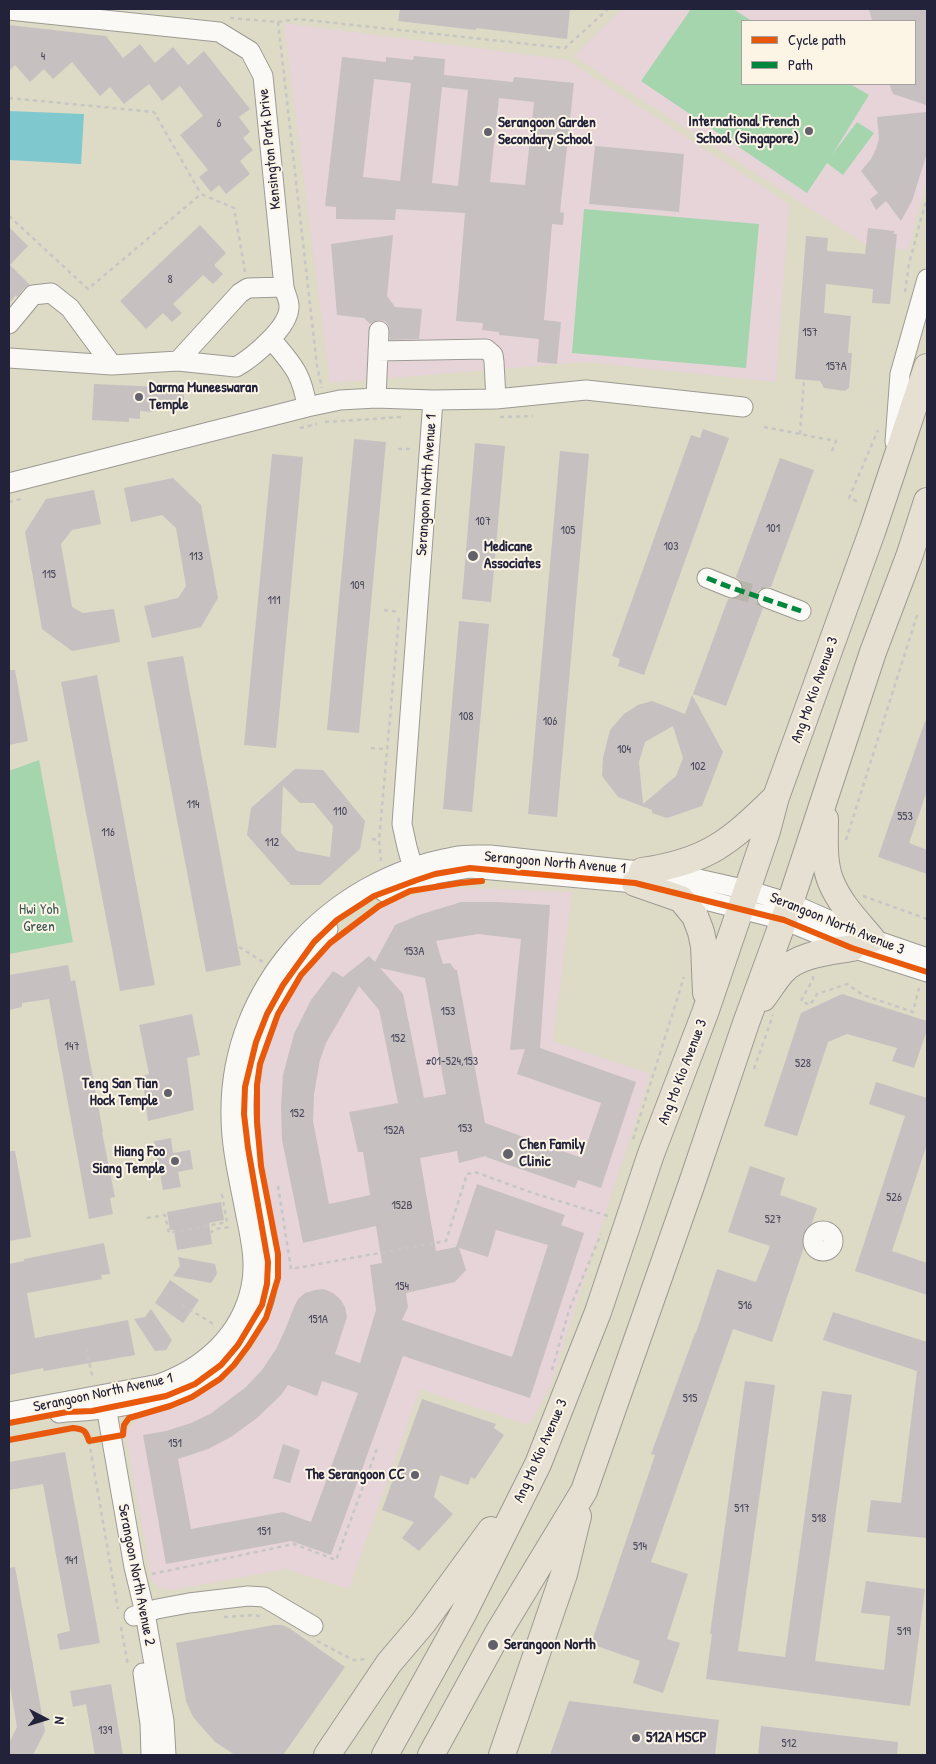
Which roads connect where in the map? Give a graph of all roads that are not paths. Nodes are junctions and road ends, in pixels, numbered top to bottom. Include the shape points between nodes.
1 (9, 10) edge
2 (112, 14) edge
3 (927, 279) edge
4 (284, 287) junction
5 (9, 324) edge
6 (379, 331) dead end
7 (271, 339) junction
8 (378, 352) junction
9 (9, 358) edge
10 (178, 361) junction
11 (112, 365) junction
12 (927, 367) edge
13 (376, 398) junction
14 (307, 407) junction
15 (743, 407) dead end
16 (433, 408) junction
17 (496, 408) junction
18 (892, 471) junction
19 (9, 483) edge
20 (927, 501) edge
21 (707, 578) dead end
22 (732, 588) tunnel mouth
23 (850, 594) junction
24 (766, 598) tunnel mouth
25 (801, 610) dead end
26 (888, 611) junction
27 (776, 797) junction
28 (824, 801) junction
29 (415, 873) junction
30 (638, 877) junction
31 (744, 899) junction
32 (787, 912) junction
33 (862, 944) junction
34 (927, 958) edge
35 (924, 978) edge
36 (705, 1014) junction
37 (746, 1023) junction
38 (97, 1398) junction
39 (9, 1412) edge
40 (9, 1423) edge
41 (538, 1464) junction
42 (584, 1490) junction
43 (130, 1615) junction
44 (314, 1633) road end
45 (151, 1755) edge
46 (166, 1755) edge
47 (327, 1755) edge
48 (385, 1755) edge
49 (431, 1755) edge
50 (502, 1755) edge

1 - 2 street, Kensington Park Drive
2 - 4 street, Kensington Park Drive via 219,32 250,51 263,76
3 - 18 street via 900,374
4 - 7 street, Kensington Park Drive via 289,307 284,323
4 - 10 street via 248,288
5 - 11 street via 33,294 50,293 70,308
6 - 8 street
7 - 10 street, Kensington Park Drive via 236,367
7 - 14 street via 295,368
8 - 13 street
8 - 17 street via 486,349 493,354
9 - 11 street, Kensington Park Drive
10 - 11 street, Kensington Park Drive
12 - 18 highway, Ang Mo Kio Avenue 3
13 - 14 street, Serangoon North Avenue 1 via 340,400
13 - 16 street, Serangoon North Avenue 1
14 - 19 street, Serangoon North Avenue 1
15 - 17 street, Serangoon North Avenue 1 via 586,390
16 - 17 street, Serangoon North Avenue 1
16 - 29 street, Serangoon North Avenue 1 via 402,824
18 - 23 highway, Ang Mo Kio Avenue 3
20 - 26 highway
21 - 22 street
23 - 26 highway via 858,606 880,613
23 - 27 highway, Ang Mo Kio Avenue 3
24 - 25 street
26 - 28 highway
27 - 30 highway via 726,842 706,854
27 - 31 highway, Ang Mo Kio Avenue 3
28 - 32 highway
28 - 33 highway via 825,852 830,881
29 - 30 street, Serangoon North Avenue 1 via 436,874 477,868 554,877
29 - 38 street, Serangoon North Avenue 1 via 368,887 328,913 300,938 277,966 253,1009 243,1035 236,1059 244,1114 241,1149 268,1262 262,1305 238,1345 221,1365 195,1384 166,1396
30 - 31 street, Serangoon North Avenue 1
30 - 36 highway via 681,899 695,916 704,946
31 - 32 street, Serangoon North Avenue 3
31 - 36 highway, Ang Mo Kio Avenue 3
32 - 33 street, Serangoon North Avenue 3
32 - 37 highway
33 - 34 street, Serangoon North Avenue 3
33 - 35 street, Serangoon North Avenue 3
33 - 37 highway via 797,961 782,971
36 - 41 highway, Ang Mo Kio Avenue 3 via 651,1154 598,1312
37 - 42 highway
38 - 39 street, Serangoon North Avenue 1
38 - 40 street, Serangoon North Avenue 1 via 67,1412
38 - 43 street, Serangoon North Avenue 2 via 134,1566
38 - 43 street, Serangoon North Avenue 2 via 91,1437 118,1548
41 - 47 highway via 450,1586 389,1663
41 - 48 highway, Ang Mo Kio Avenue 3 via 463,1614
42 - 49 highway via 498,1633
42 - 50 highway via 564,1574
43 - 44 street via 189,1603 264,1597
43 - 45 street, Serangoon North Avenue 2 via 150,1724
43 - 46 street, Serangoon North Avenue 2 via 164,1721

